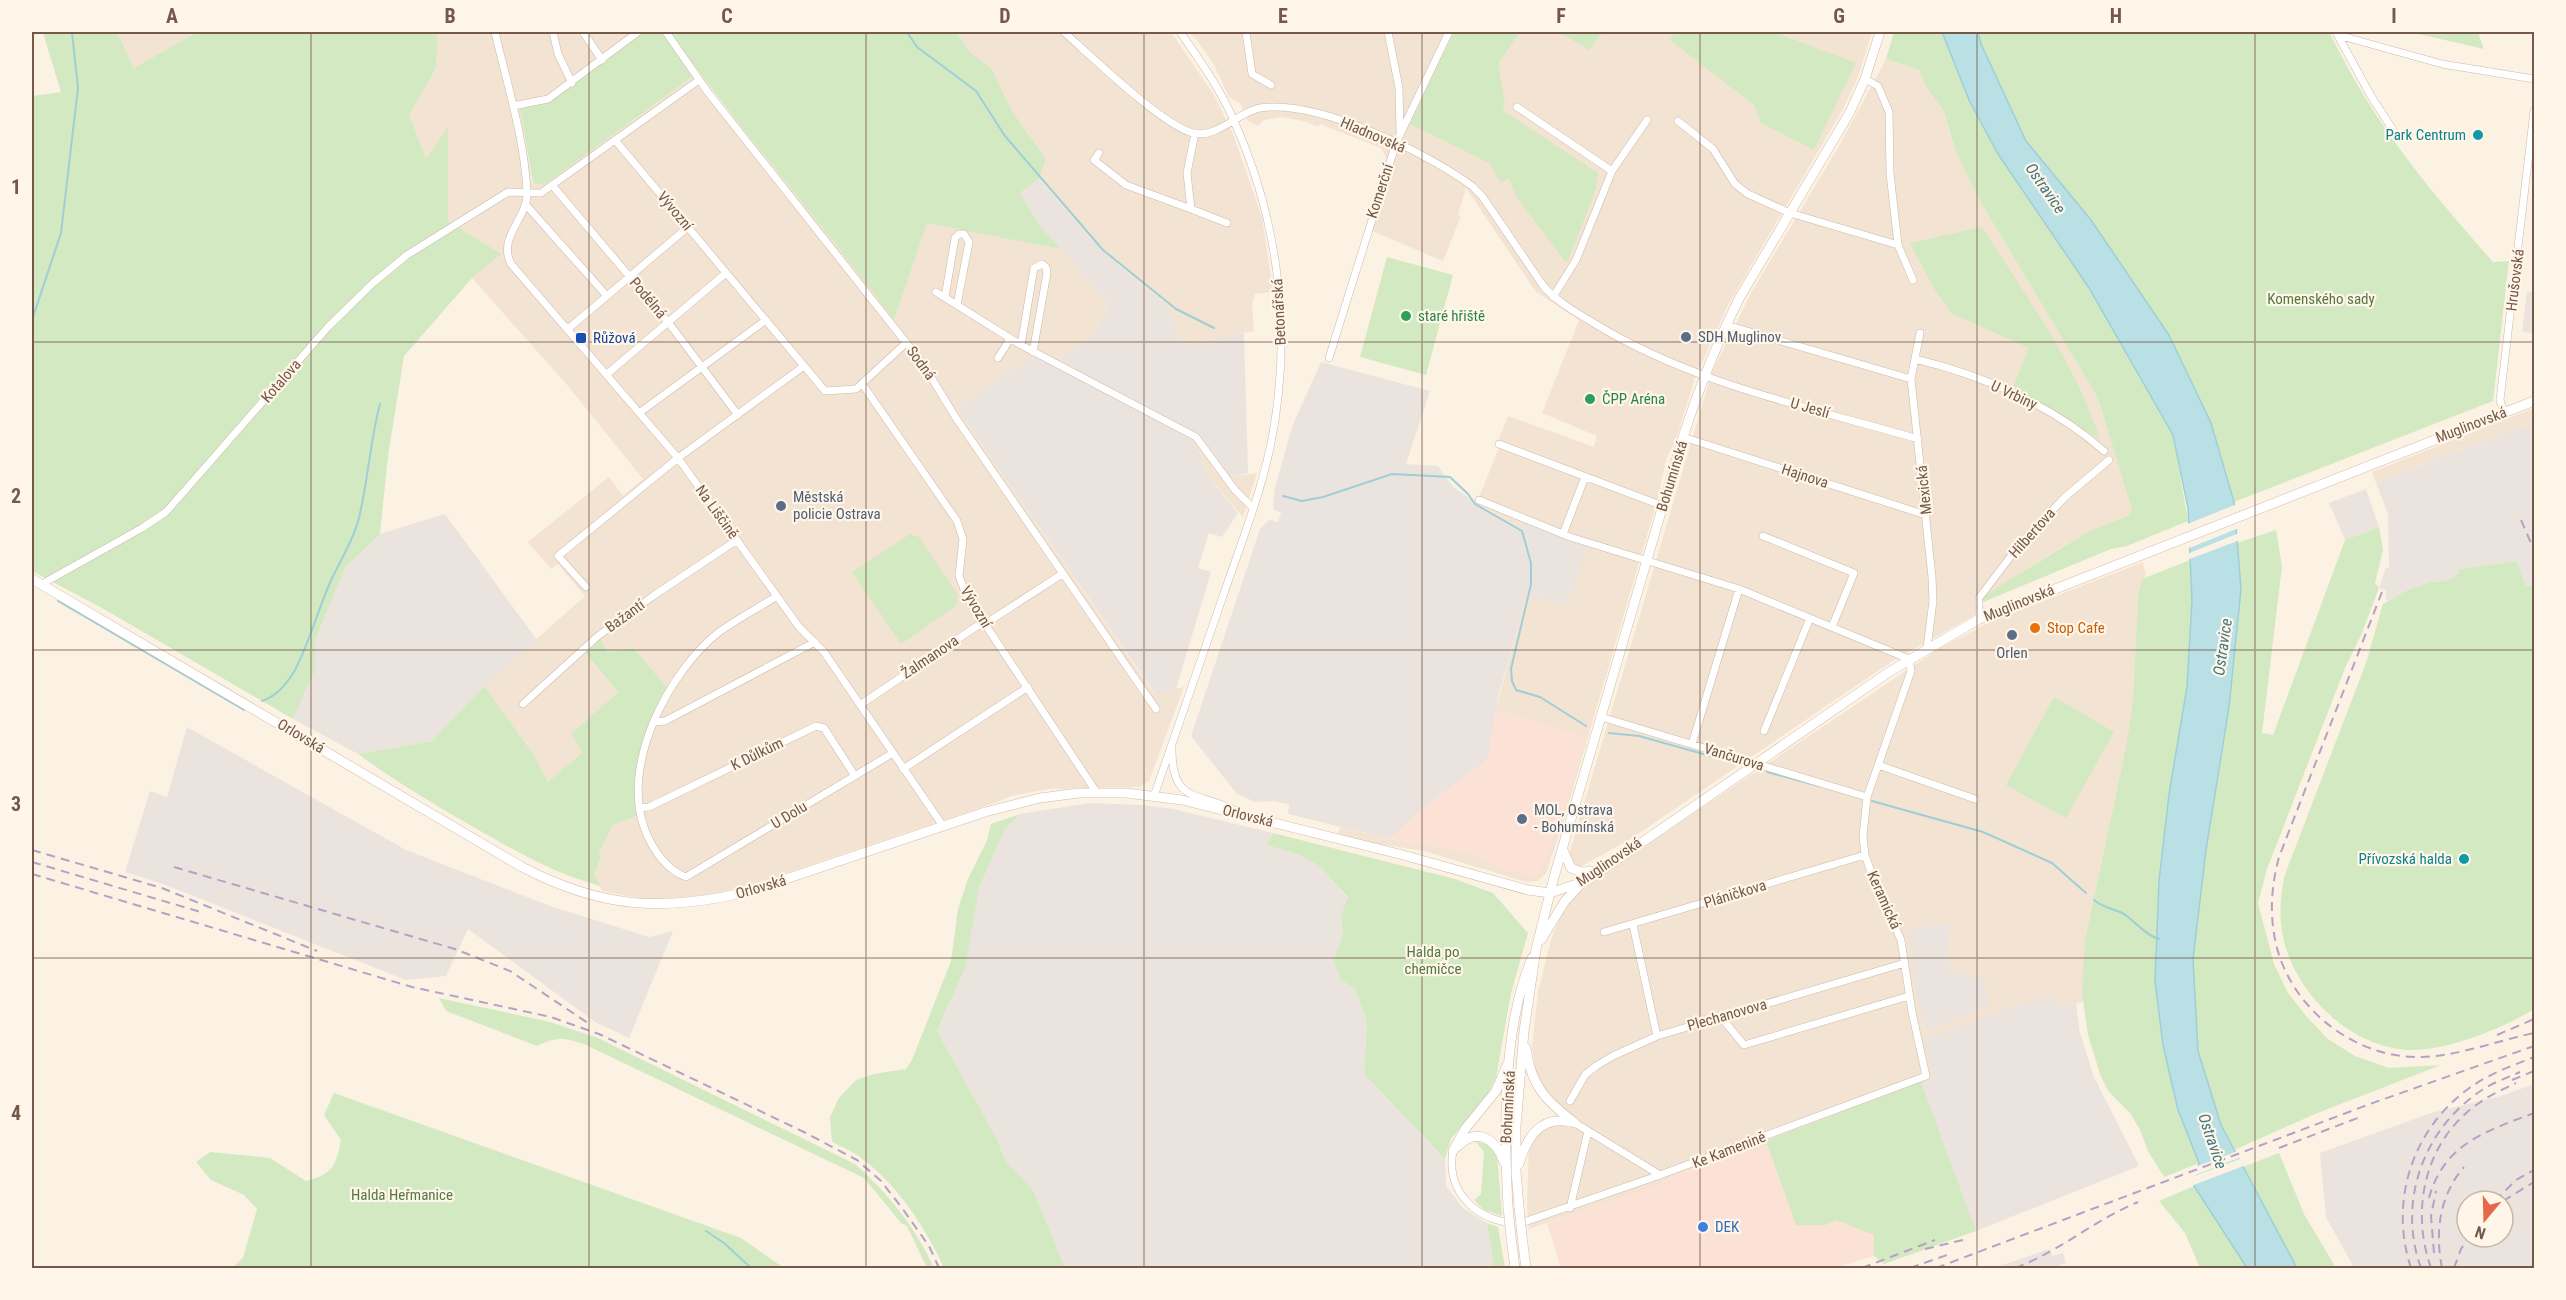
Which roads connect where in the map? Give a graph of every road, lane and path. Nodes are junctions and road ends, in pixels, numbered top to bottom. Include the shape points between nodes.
1 (495, 32) edge
2 (553, 32) edge
3 (583, 32) edge
4 (638, 32) edge
5 (666, 32) edge
6 (1064, 32) edge
7 (1180, 32) edge
8 (1245, 32) edge
9 (1388, 32) edge
10 (1449, 32) edge
11 (1880, 32) edge
12 (2337, 33) edge
13 (602, 60) junction
14 (1865, 79) junction
15 (2535, 79) edge
16 (699, 80) junction
17 (572, 82) junction
18 (1271, 85) dead end
19 (513, 106) junction
20 (1517, 107) dead end
21 (2535, 111) edge
22 (1234, 119) junction
23 (1647, 120) dead end
24 (1677, 121) dead end
25 (2393, 130) dead end
26 (1195, 133) junction
27 (1400, 134) junction
28 (615, 140) junction
29 (1396, 143) junction
30 (1099, 153) dead end
31 (1612, 171) junction
32 (552, 185) junction
33 (528, 192) junction
34 (526, 205) junction
35 (1191, 208) junction
36 (1791, 213) junction
37 (1227, 223) dead end
38 (688, 227) junction
39 (1898, 245) junction
40 (726, 273) junction
41 (630, 276) junction
42 (1913, 280) dead end
43 (936, 292) dead end
44 (607, 296) junction
45 (945, 297) junction
46 (1553, 297) junction
47 (957, 305) junction
48 (766, 320) junction
49 (668, 322) junction
50 (1726, 325) junction
51 (568, 329) junction
52 (1920, 333) dead end
53 (1010, 339) junction
54 (906, 343) junction
55 (1021, 345) junction
56 (1033, 352) junction
57 (998, 358) dead end
58 (1329, 358) dead end
59 (1915, 359) junction
60 (701, 366) junction
61 (804, 366) junction
62 (607, 374) junction
63 (1703, 376) junction
64 (1911, 379) junction
65 (863, 385) junction
66 (2535, 401) edge
67 (2504, 412) junction
68 (639, 413) junction
69 (738, 415) junction
70 (1683, 436) junction
71 (1918, 440) junction
72 (1499, 444) dead end
73 (2104, 451) dead end
74 (678, 458) junction
75 (2109, 460) dead end
76 (1585, 477) junction
77 (1479, 500) dead end
78 (1663, 506) junction
79 (1253, 508) junction
80 (1926, 515) junction
81 (1563, 534) junction
82 (1763, 536) dead end
83 (737, 540) junction
84 (1647, 560) junction
85 (1062, 573) junction
86 (32, 579) edge
87 (42, 584) junction
88 (586, 588) dead end
89 (1739, 589) junction
90 (777, 596) junction
91 (1810, 618) junction
92 (1979, 620) junction
93 (985, 624) junction
94 (1832, 627) junction
95 (814, 642) junction
96 (1927, 648) junction
97 (1909, 659) junction
98 (1028, 687) junction
99 (523, 704) dead end
100 (860, 705) junction
101 (1156, 709) dead end
102 (1601, 717) junction
103 (655, 722) junction
104 (1764, 731) dead end
105 (1692, 744) junction
106 (1172, 745) junction
107 (892, 753) junction
108 (1756, 763) junction
109 (1878, 765) junction
110 (903, 769) junction
111 (855, 776) junction
112 (1097, 793) junction
113 (1154, 796) junction
114 (1867, 797) junction
115 (1975, 799) dead end
116 (639, 808) junction
117 (1246, 816) junction
118 (943, 826) junction
119 (1563, 849) junction
120 (1865, 855) junction
121 (1598, 871) junction
122 (1582, 884) junction
123 (1550, 893) junction
124 (1633, 925) junction
125 (1604, 932) dead end
126 (1536, 949) junction
127 (1905, 963) junction
128 (1909, 996) junction
129 (1721, 1017) junction
130 (1524, 1031) junction
131 (1657, 1036) junction
132 (1511, 1054) junction
133 (1926, 1076) joint
134 (1570, 1101) dead end
135 (1575, 1123) junction
136 (1588, 1131) junction
137 (1453, 1151) junction
138 (1516, 1172) junction
139 (1660, 1175) junction
140 (1507, 1179) junction
141 (1570, 1208) junction
142 (1515, 1269) edge
143 (1526, 1269) edge

1 - 19 street, Na Liščině
2 - 17 street via 558,54
3 - 13 street
4 - 13 street
5 - 16 street, Sodná
6 - 26 street via 1170,122
7 - 22 street
8 - 18 street via 1252,74
9 - 27 street via 1399,88
10 - 27 street, Komerční
11 - 14 main road, Bohumínská
12 - 15 street via 2442,64
12 - 25 street
13 - 17 street
14 - 36 main road, Bohumínská
14 - 39 street via 1878,86 1889,112 1890,172
16 - 28 street
16 - 54 street, Sodná
17 - 19 street via 548,99
19 - 33 street, Na Liščině
20 - 31 street
21 - 67 street, Hrušovská via 2500,400
22 - 26 street, Hladnovská via 1221,128
22 - 29 street, Hladnovská via 1261,108 1308,110
22 - 79 street, Betonářská via 1259,186 1280,287 1278,400
23 - 31 street
24 - 36 street via 1713,149 1741,189
26 - 35 street via 1187,173
27 - 29 street, Komerční
28 - 32 street
28 - 38 street, Vývozní
29 - 46 street, Hladnovská via 1472,186
29 - 58 street, Komerční
30 - 35 street via 1094,160 1126,185
31 - 46 street via 1576,260
32 - 33 street via 541,193
32 - 41 street, Podélná
33 - 34 street, Na Liščině
33 - 87 street, Kotalova via 508,192 407,255 328,327 166,512
34 - 44 street
34 - 51 street, Na Liščině via 508,239 508,258
35 - 37 street
36 - 39 street
36 - 50 main road, Bohumínská
38 - 40 street, Vývozní
38 - 41 street
39 - 42 street
40 - 48 street, Vývozní
40 - 49 street
41 - 44 street
41 - 49 street, Podélná
43 - 45 street
44 - 51 street
45 - 47 street
45 - 47 street via 955,238 964,234 969,242
46 - 63 street, Hladnovská via 1618,337
47 - 53 street
48 - 60 street
48 - 61 street, Vývozní
49 - 60 street, Podélná
49 - 62 street
50 - 63 main road, Bohumínská
50 - 64 street
51 - 62 street, Na Liščině
52 - 59 street, Mexická
53 - 55 street
53 - 57 street
54 - 65 street
54 - 85 street, Sodná
55 - 56 street
55 - 56 street via 1034,268 1042,264 1047,273
56 - 79 street via 1196,437
59 - 64 street, Mexická
59 - 73 street, U Vrbiny via 1955,368 2032,404 2087,436
60 - 68 street
60 - 69 street, Podélná
61 - 65 street, Vývozní via 825,391
61 - 69 street
62 - 68 street, Na Liščině
63 - 70 main road, Bohumínská
63 - 71 street, U Jeslí
64 - 71 street, Mexická
65 - 93 street, Vývozní via 957,521 963,539 959,576
66 - 67 main road, Muglinovská
67 - 92 main road, Muglinovská
68 - 74 street, Na Liščině
69 - 74 street
70 - 78 main road, Bohumínská
70 - 80 street, Hajnova
71 - 80 street, Mexická
72 - 76 street
74 - 83 street, Na Liščině
74 - 88 street via 558,556
75 - 92 street, Hilbertova via 2065,497 2017,548 1979,598
76 - 78 street
76 - 81 street
77 - 81 street
78 - 84 main road, Bohumínská
79 - 106 street, Betonářská
80 - 96 street, Mexická via 1933,602
81 - 84 street
82 - 94 street via 1854,573
83 - 90 street, Na Liščině
83 - 99 street, Bažantí via 598,636
84 - 89 street
84 - 102 main road, Bohumínská
85 - 93 street, Žalmanova
85 - 101 street, Sodná
86 - 87 main road, Orlovská
87 - 118 main road, Orlovská via 492,850 551,881 584,892 643,905 707,901 789,879
89 - 91 street
89 - 105 street
90 - 95 street, Na Liščině
90 - 103 street via 719,633 694,657 670,689
91 - 94 street
91 - 104 street
92 - 96 main road, Muglinovská
93 - 98 street, Vývozní
93 - 100 street, Žalmanova via 976,626
94 - 97 street
95 - 100 street, Na Liščině
95 - 103 street via 665,721
96 - 97 main road, Muglinovská
97 - 108 main road, Muglinovská
97 - 109 street, Keramická via 1911,671
98 - 110 street
98 - 112 street, Vývozní
100 - 107 street, Na Liščině
102 - 105 street, Vančurova
102 - 119 main road, Bohumínská
103 - 116 street via 639,767
105 - 108 street, Vančurova
106 - 113 street, Betonářská
106 - 117 street via 1172,771 1185,791
107 - 110 street, Na Liščině
107 - 111 street, U Dolu
108 - 114 street, Vančurova
108 - 121 main road, Muglinovská
109 - 114 street, Keramická
109 - 115 street
110 - 118 street, Na Liščině
111 - 116 street, K Důlkům via 824,729 816,726 649,807
111 - 116 street, U Dolu via 686,877 662,859 649,840
112 - 113 main road, Orlovská
112 - 118 main road, Orlovská via 1040,798
113 - 117 main road, Orlovská
114 - 120 street, Keramická
117 - 123 main road, Orlovská
119 - 121 main road via 1571,868
119 - 123 main road, Bohumínská
120 - 124 street, Pláničkova
120 - 127 street, Keramická via 1899,931
121 - 122 main road, Muglinovská
122 - 123 main road, Muglinovská
122 - 126 main road via 1565,901
123 - 126 main road, Bohumínská
124 - 125 street, Pláničkova
124 - 131 street
126 - 130 main road, Bohumínská
126 - 132 main road, Bohumínská via 1523,979
127 - 128 street, Keramická
127 - 129 street, Plechanovova
128 - 129 street via 1744,1045
128 - 133 street, Keramická
129 - 131 street, Plechanovova
130 - 135 main road via 1528,1060 1541,1095
130 - 138 main road, Bohumínská
131 - 134 street, Plechanovova via 1596,1066 1581,1080
132 - 137 main road via 1496,1090
132 - 140 main road, Bohumínská
133 - 139 street, Ke Kamenině
135 - 136 street
135 - 138 main road via 1561,1120 1537,1129 1526,1142
136 - 139 street
136 - 141 street
137 - 140 main road via 1466,1139 1491,1140 1501,1154
137 - 141 street, Ke Kamenině via 1450,1167 1454,1181 1476,1210 1494,1220 1505,1224 1531,1221
138 - 143 main road, Bohumínská, bridge
139 - 141 street, Ke Kamenině
140 - 142 main road, Bohumínská, bridge

